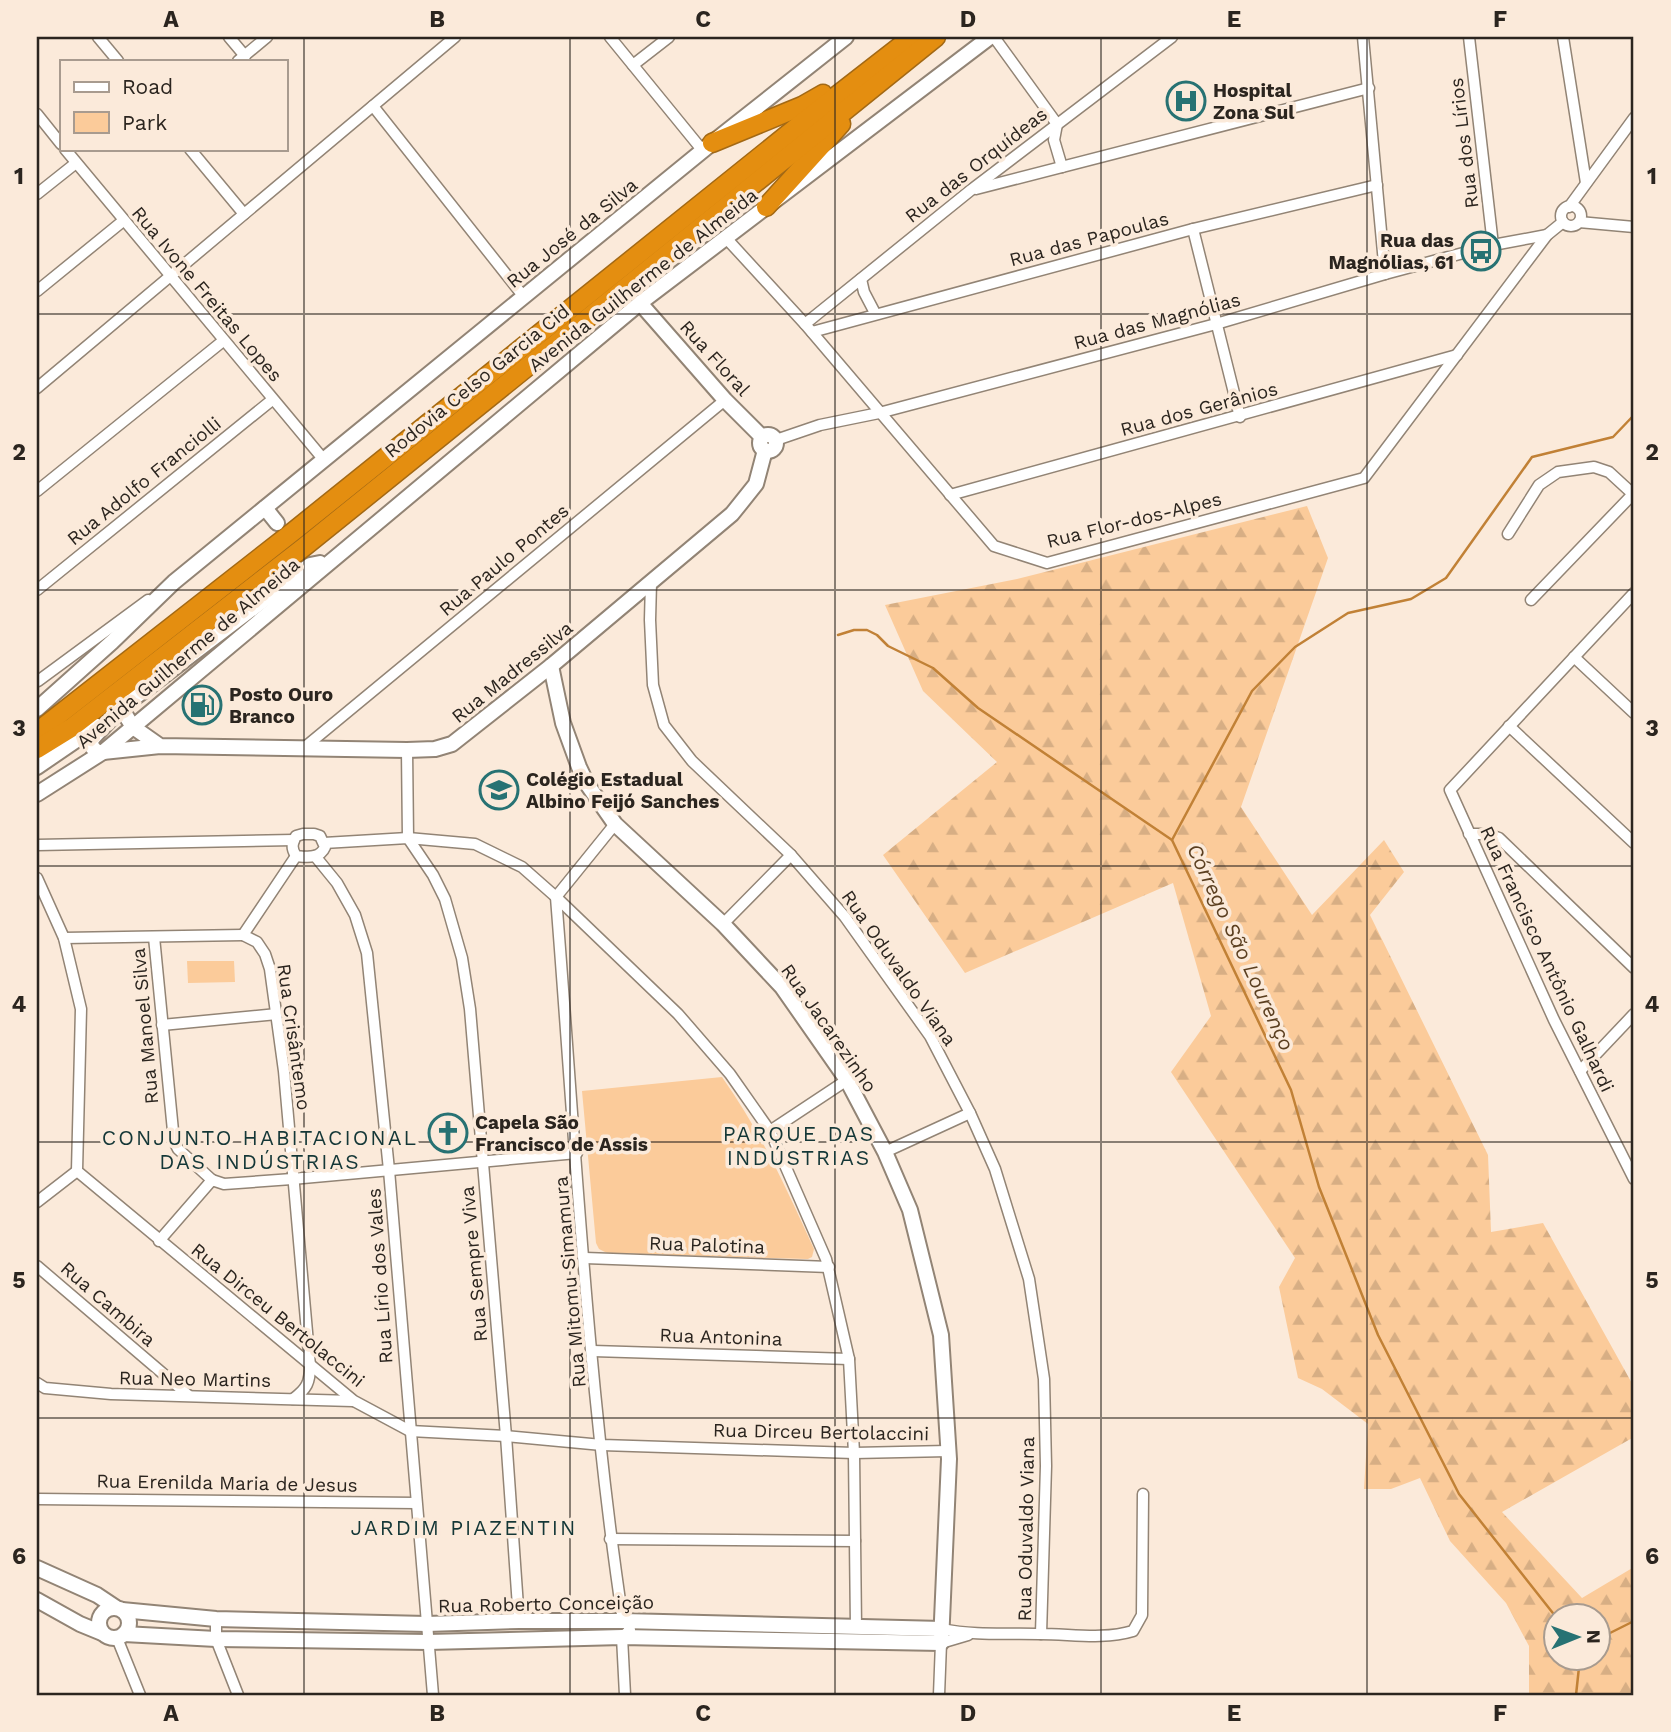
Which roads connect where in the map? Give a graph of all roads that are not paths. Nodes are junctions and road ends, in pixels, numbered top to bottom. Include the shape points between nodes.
1 (99, 37) edge
2 (229, 37) edge
3 (267, 37) edge
4 (455, 37) edge
5 (610, 37) edge
6 (669, 37) edge
7 (846, 37) edge
8 (936, 37) edge
9 (992, 37) edge
10 (1172, 37) edge
11 (1363, 37) edge
12 (1469, 37) edge
13 (1563, 37) edge
14 (911, 42) edge
15 (241, 58) edge
16 (117, 60) edge
17 (633, 65) junction
18 (1369, 88) junction
19 (373, 106) junction
20 (37, 114) edge
21 (1634, 118) edge
22 (1057, 124) junction
23 (60, 144) edge
24 (707, 147) junction
25 (66, 150) edge
26 (191, 150) edge
27 (76, 163) junction
28 (1062, 167) junction
29 (1586, 183) junction
30 (1377, 185) junction
31 (971, 190) junction
32 (37, 194) edge
33 (766, 207) junction
34 (1569, 207) junction
35 (244, 215) junction
36 (124, 221) junction
37 (1563, 222) junction
38 (1579, 222) junction
39 (1634, 227) edge
40 (1193, 229) junction
41 (1547, 235) junction
42 (726, 238) junction
43 (1493, 245) junction
44 (1385, 274) junction
45 (170, 277) junction
46 (861, 279) junction
47 (37, 291) edge
48 (524, 297) junction
49 (640, 303) junction
50 (875, 313) junction
51 (1216, 324) junction
52 (808, 328) junction
53 (223, 341) junction
54 (1457, 355) junction
55 (37, 387) edge
56 (272, 400) junction
57 (725, 400) junction
58 (879, 413) junction
59 (1240, 417) junction
60 (768, 443) junction
61 (324, 460) junction
62 (37, 491) edge
63 (1634, 494) edge
64 (950, 495) junction
65 (265, 508) junction
66 (277, 523) dead end
67 (1508, 534) dead end
68 (315, 564) junction
69 (174, 582) junction
70 (651, 582) junction
71 (37, 590) edge
72 (1634, 593) edge
73 (1531, 600) dead end
74 (1574, 657) junction
75 (551, 666) junction
76 (38, 680) edge
77 (39, 707) edge
78 (121, 708) junction
79 (1634, 713) edge
80 (1508, 726) junction
81 (133, 727) junction
82 (37, 732) edge
83 (160, 746) junction
84 (305, 747) junction
85 (37, 749) edge
86 (407, 750) junction
87 (103, 752) junction
88 (37, 766) edge
89 (37, 794) edge
90 (615, 824) junction
91 (1469, 834) junction
92 (408, 838) junction
93 (294, 840) junction
94 (324, 843) junction
95 (1634, 843) edge
96 (37, 845) edge
97 (791, 855) junction
98 (296, 856) junction
99 (315, 856) junction
100 (37, 878) edge
101 (556, 897) junction
102 (723, 924) junction
103 (243, 935) junction
104 (154, 937) junction
105 (64, 938) junction
106 (1634, 968) edge
107 (277, 1014) junction
108 (1634, 1014) edge
109 (162, 1025) junction
110 (1580, 1071) junction
111 (847, 1080) junction
112 (971, 1113) junction
113 (770, 1131) junction
114 (885, 1152) junction
115 (577, 1153) junction
116 (483, 1161) junction
117 (389, 1170) junction
118 (77, 1171) junction
119 (292, 1179) junction
120 (1634, 1179) edge
121 (212, 1180) junction
122 (37, 1202) edge
123 (159, 1241) junction
124 (585, 1258) junction
125 (37, 1266) edge
126 (829, 1267) junction
127 (593, 1351) junction
128 (849, 1359) junction
129 (310, 1366) junction
130 (37, 1384) edge
131 (188, 1396) junction
132 (293, 1399) junction
133 (354, 1401) junction
134 (410, 1431) junction
135 (506, 1436) junction
136 (602, 1445) junction
137 (948, 1451) junction
138 (855, 1452) junction
139 (1143, 1494) dead end
140 (37, 1499) edge
141 (416, 1503) junction
142 (611, 1539) junction
143 (855, 1541) junction
144 (37, 1568) edge
145 (37, 1600) edge
146 (118, 1608) junction
147 (216, 1619) junction
148 (519, 1621) junction
149 (623, 1621) junction
150 (427, 1624) junction
151 (856, 1628) junction
152 (102, 1633) junction
153 (1041, 1633) junction
154 (121, 1636) junction
155 (941, 1636) junction
156 (622, 1637) junction
157 (216, 1639) junction
158 (428, 1642) junction
159 (140, 1695) edge
160 (238, 1695) edge
161 (432, 1695) edge
162 (625, 1695) edge
163 (939, 1695) edge

1 - 16 street
2 - 15 street
3 - 15 street
4 - 19 street
5 - 17 street
6 - 17 street
7 - 24 street, Rua José da Silva
8 - 14 highway, Rodovia Celso Garcia Cid
9 - 22 street
9 - 33 street, Avenida Guilherme de Almeida
10 - 22 street, Rua das Orquídeas
11 - 18 street
12 - 43 street, Rua dos Lírios
13 - 29 street
14 - 24 highway via 802,106
14 - 33 highway via 901,71 845,120
14 - 82 highway, Rodovia Celso Garcia Cid via 776,143
14 - 85 highway, Rodovia Celso Garcia Cid via 304,547 71,728
17 - 24 street
18 - 28 street
18 - 30 street
19 - 35 street
19 - 48 street
20 - 23 street
21 - 29 street
22 - 28 street via 1055,140
22 - 31 street, Rua das Orquídeas
24 - 48 street, Rua José da Silva
25 - 27 street, Rua Ivone Freitas Lopes
26 - 35 street
27 - 32 street
27 - 36 street, Rua Ivone Freitas Lopes
28 - 31 street
29 - 34 street
30 - 40 street, Rua das Papoulas
30 - 44 street
31 - 46 street, Rua das Orquídeas
33 - 42 street, Avenida Guilherme de Almeida
34 - 37 street via 1562,213
34 - 38 street via 1578,209
35 - 45 street
36 - 45 street, Rua Ivone Freitas Lopes
36 - 47 street
37 - 38 street via 1571,226
37 - 41 street, Rua Flor-dos-Alpes
38 - 39 street
40 - 50 street, Rua das Papoulas
40 - 51 street
41 - 43 street, Rua das Magnólias
41 - 54 street, Rua Flor-dos-Alpes
42 - 49 street, Avenida Guilherme de Almeida
42 - 52 street, Rua Flor-dos-Alpes
43 - 44 street, Rua das Magnólias
44 - 51 street, Rua das Magnólias
45 - 53 street, Rua Ivone Freitas Lopes
45 - 55 street
46 - 50 street
46 - 52 street, Rua das Orquídeas
48 - 61 street, Rua José da Silva
49 - 57 street, Rua Floral
49 - 68 street, Avenida Guilherme de Almeida
50 - 52 street, Rua das Papoulas
51 - 58 street, Rua das Magnólias
51 - 59 street
52 - 58 street, Rua Flor-dos-Alpes
53 - 56 street, Rua Ivone Freitas Lopes
53 - 62 street
54 - 59 street, Rua dos Gerânios
54 - 64 street, Rua Flor-dos-Alpes via 1364,478 1047,563 994,546
56 - 61 street, Rua Ivone Freitas Lopes
56 - 71 street, Rua Adolfo Franciolli
57 - 60 street, Rua Floral
57 - 84 street, Rua Paulo Pontes
58 - 60 street, Rua das Magnólias via 820,425
58 - 64 street, Rua Flor-dos-Alpes
59 - 64 street, Rua dos Gerânios
60 - 70 street, Rua Madressilva via 756,484 732,514
61 - 65 street, Rua José da Silva
63 - 67 street via 1609,472 1594,467 1558,472 1539,485
63 - 73 street
65 - 66 street
65 - 69 street, Rua José da Silva
68 - 78 street
68 - 81 street, Avenida Guilherme de Almeida
69 - 76 street
69 - 77 street, Rua José da Silva
70 - 75 street, Rua Madressilva
70 - 97 street, Rua Oduvaldo Viana via 653,685 664,724 692,761
72 - 74 street
74 - 79 street
74 - 80 street
75 - 86 street, Rua Madressilva via 458,741 435,749
75 - 90 street, Rua Jacarezinho via 563,723 579,767
76 - 77 street via 44,689
78 - 81 street
78 - 87 street via 91,740 92,747
78 - 88 street
80 - 91 street, Rua Francisco Antônio Galhardi via 1450,790
80 - 95 street
81 - 83 street
81 - 87 street, Avenida Guilherme de Almeida
83 - 84 street, Rua Madressilva
83 - 87 street, Rua Madressilva
84 - 86 street, Rua Madressilva
86 - 92 street
87 - 89 street, Avenida Guilherme de Almeida
90 - 101 street
90 - 102 street, Rua Jacarezinho
91 - 106 street via 1499,838
91 - 110 street, Rua Francisco Antônio Galhardi
92 - 94 street
92 - 101 street via 475,844 522,867
92 - 116 street, Rua Sempre Viva via 440,887 459,946 470,1009
93 - 94 street via 314,834
93 - 96 street
93 - 98 street
94 - 99 street via 323,852
97 - 102 street
97 - 112 street, Rua Oduvaldo Viana via 845,916 930,1036
98 - 99 street
98 - 103 street
99 - 117 street, Rua Lírio dos Vales via 337,883 363,936
100 - 105 street
101 - 113 street via 688,1024
101 - 115 street, Rua Mitomu Simamura
102 - 111 street, Rua Jacarezinho via 782,987
103 - 104 street
103 - 107 street, Rua Crisântemo via 257,942 265,954
104 - 105 street
104 - 109 street, Rua Manoel Silva
105 - 118 street via 81,1009
107 - 109 street
107 - 119 street, Rua Crisântemo
108 - 110 street
109 - 121 street, Rua Manoel Silva via 174,1141
110 - 120 street, Rua Francisco Antônio Galhardi
111 - 113 street
111 - 114 street, Rua Jacarezinho
112 - 114 street
112 - 153 street, Rua Oduvaldo Viana via 995,1169 1029,1279 1044,1379
113 - 126 street
114 - 137 street, Rua Jacarezinho via 910,1210 941,1335
115 - 116 street
115 - 124 street, Rua Mitomu Simamura
116 - 117 street
116 - 135 street, Rua Sempre Viva
117 - 119 street
117 - 134 street, Rua Lírio dos Vales
118 - 122 street
118 - 123 street, Rua Dirceu Bertolaccini
119 - 121 street via 224,1184
119 - 129 street, Rua Crisântemo
121 - 123 street
123 - 129 street, Rua Dirceu Bertolaccini
124 - 126 street, Rua Palotina
124 - 127 street, Rua Mitomu Simamura
125 - 131 street, Rua Cambira
126 - 128 street
127 - 128 street, Rua Antonina
127 - 136 street, Rua Mitomu Simamura
128 - 138 street
129 - 132 street, Rua Crisântemo via 307,1386
129 - 133 street, Rua Dirceu Bertolaccini
130 - 131 street, Rua Neo Martins via 111,1394
131 - 132 street, Rua Neo Martins
132 - 133 street, Rua Neo Martins
133 - 134 street, Rua Dirceu Bertolaccini
134 - 135 street, Rua Dirceu Bertolaccini
134 - 141 street, Rua Lírio dos Vales
135 - 136 street, Rua Dirceu Bertolaccini
135 - 148 street, Rua Sempre Viva
136 - 138 street, Rua Dirceu Bertolaccini
136 - 142 street, Rua Mitomu Simamura
137 - 138 street, Rua Dirceu Bertolaccini
137 - 155 street, Rua Jacarezinho
138 - 143 street
139 - 153 street, Rua Roberto Conceição via 1142,1615 1133,1631 1113,1637
140 - 141 street, Rua Erenilda Maria de Jesus
141 - 150 street, Rua Lírio dos Vales
142 - 143 street
142 - 149 street, Rua Mitomu Simamura
143 - 151 street
144 - 146 street, Rua Roberto Conceição
145 - 152 street
146 - 147 street, Rua Roberto Conceição
146 - 152 street via 100,1615
146 - 154 street via 129,1620
147 - 150 street, Rua Roberto Conceição
147 - 157 street
148 - 149 street, Rua Roberto Conceição
148 - 150 street, Rua Roberto Conceição
149 - 151 street, Rua Roberto Conceição
149 - 156 street, Rua Mitomu Simamura via 630,1630
150 - 158 street, Rua Lírio dos Vales
151 - 155 street, Rua Roberto Conceição
152 - 154 street via 109,1638
153 - 155 street, Rua Roberto Conceição
154 - 157 street, Rua Roberto Conceição
154 - 159 street
155 - 156 street, Rua Roberto Conceição
155 - 163 street
156 - 158 street, Rua Roberto Conceição
156 - 162 street
157 - 158 street, Rua Roberto Conceição
157 - 160 street
158 - 161 street, Rua Lírio dos Vales

